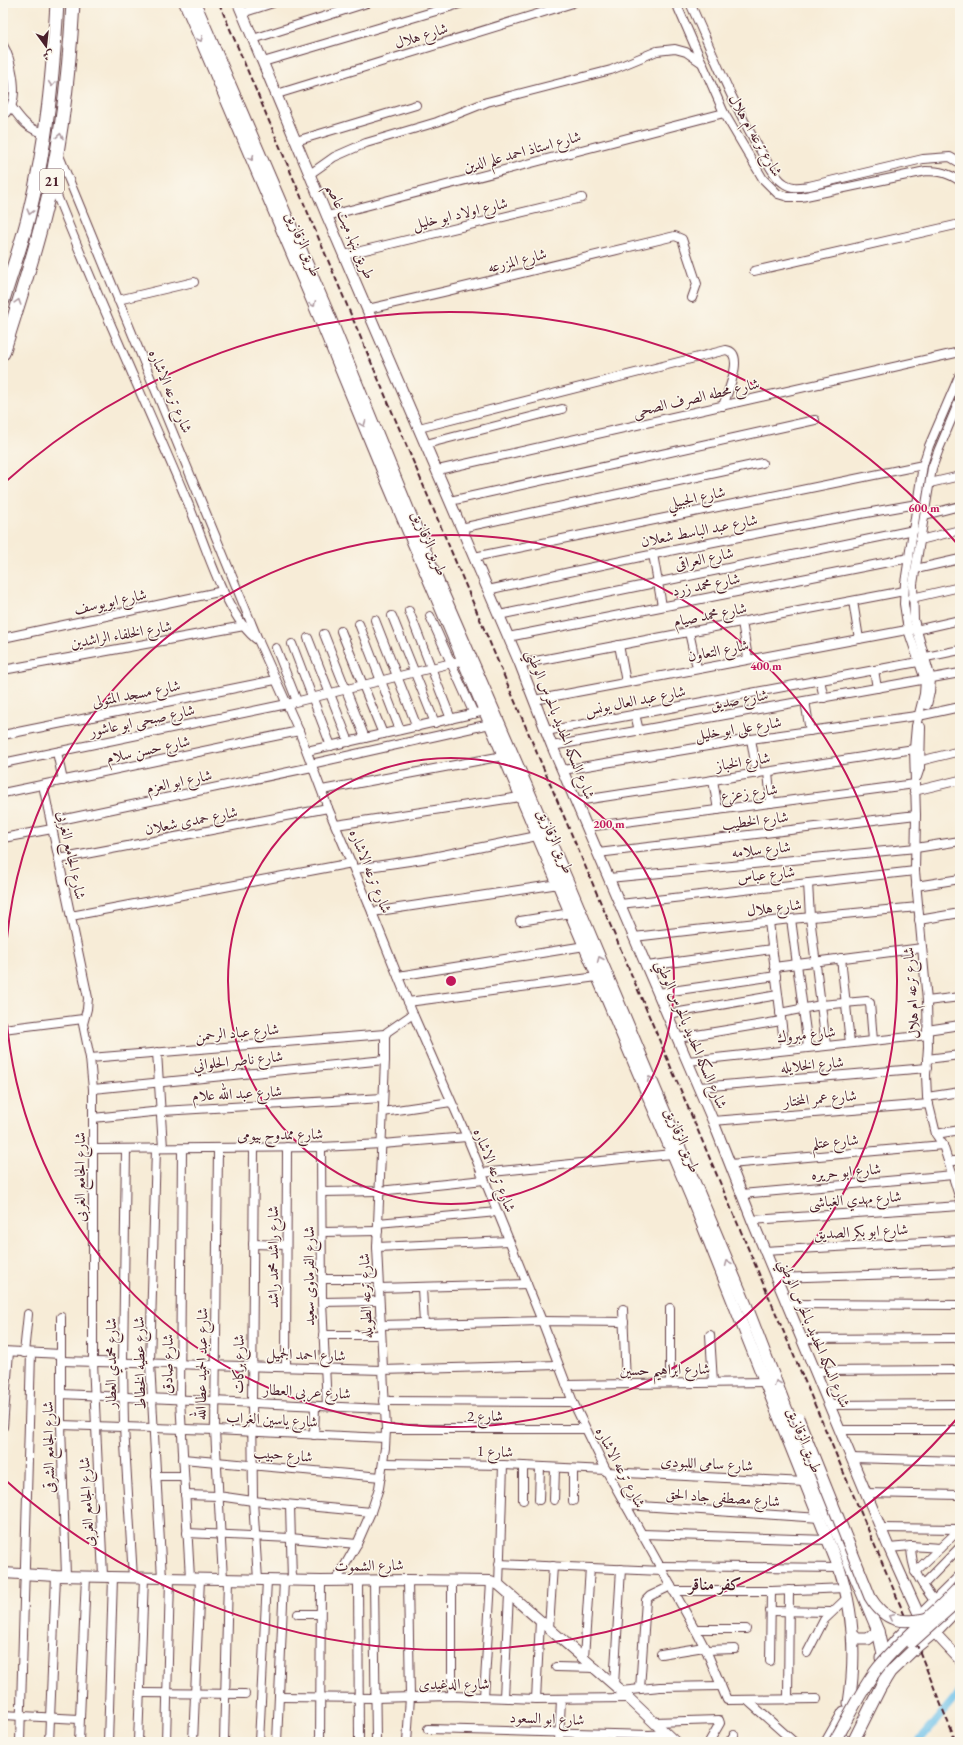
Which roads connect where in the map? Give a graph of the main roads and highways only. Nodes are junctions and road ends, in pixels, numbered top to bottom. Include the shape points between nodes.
1 (57, 3) edge
2 (73, 3) edge
3 (185, 3) edge
4 (195, 3) edge
5 (308, 279) junction
6 (3, 300) edge
7 (3, 353) edge
8 (495, 727) junction
9 (656, 1104) junction
10 (758, 1351) junction
11 (784, 1400) junction
12 (960, 1577) edge
13 (960, 1586) edge
14 (960, 1598) edge
15 (960, 1606) edge
16 (922, 1615) junction
17 (878, 1631) junction
18 (853, 1635) junction
19 (883, 1654) junction
20 (884, 1682) junction
21 (849, 1703) junction
22 (832, 1737) edge
23 (842, 1742) edge
24 (853, 1742) edge

1 -> 6 highway, 21 via 45,132 30,211
7 -> 2 highway, 21 via 43,222 52,182 68,78
3 -> 5 main road, طريق الزقازيق
4 - 5 main road, طريق الزقازيق
5 - 8 main road, طريق الزقازيق via 433,570
5 -> 8 main road, طريق الزقازيق via 383,472 485,711
9 -> 8 main road, طريق الزقازيق
8 - 9 main road, طريق الزقازيق via 503,756 520,797 597,977
10 -> 9 main road, طريق الزقازيق
9 - 10 main road, طريق الزقازيق via 672,1154
11 -> 10 main road, طريق الزقازيق
10 - 18 main road, طريق الزقازيق via 765,1382 839,1568 847,1593
16 -> 11 main road, bridge via 908,1622 896,1620 876,1607 798,1418 790,1403
11 - 17 main road, طريق الزقازيق via 807,1462
12 - 16 main road
13 - 16 main road, bridge
14 - 23 main road, bridge via 886,1670
15 - 20 main road via 901,1661
16 - 19 main road
16 - 22 main road, bridge via 878,1668
17 - 18 main road via 868,1639 857,1639
17 - 19 main road, طريق الزقازيق
18 - 21 main road, طريق الزقازيق via 854,1663
19 - 20 main road, طريق الزقازيق
19 - 21 main road
20 - 24 main road
21 - 22 main road

